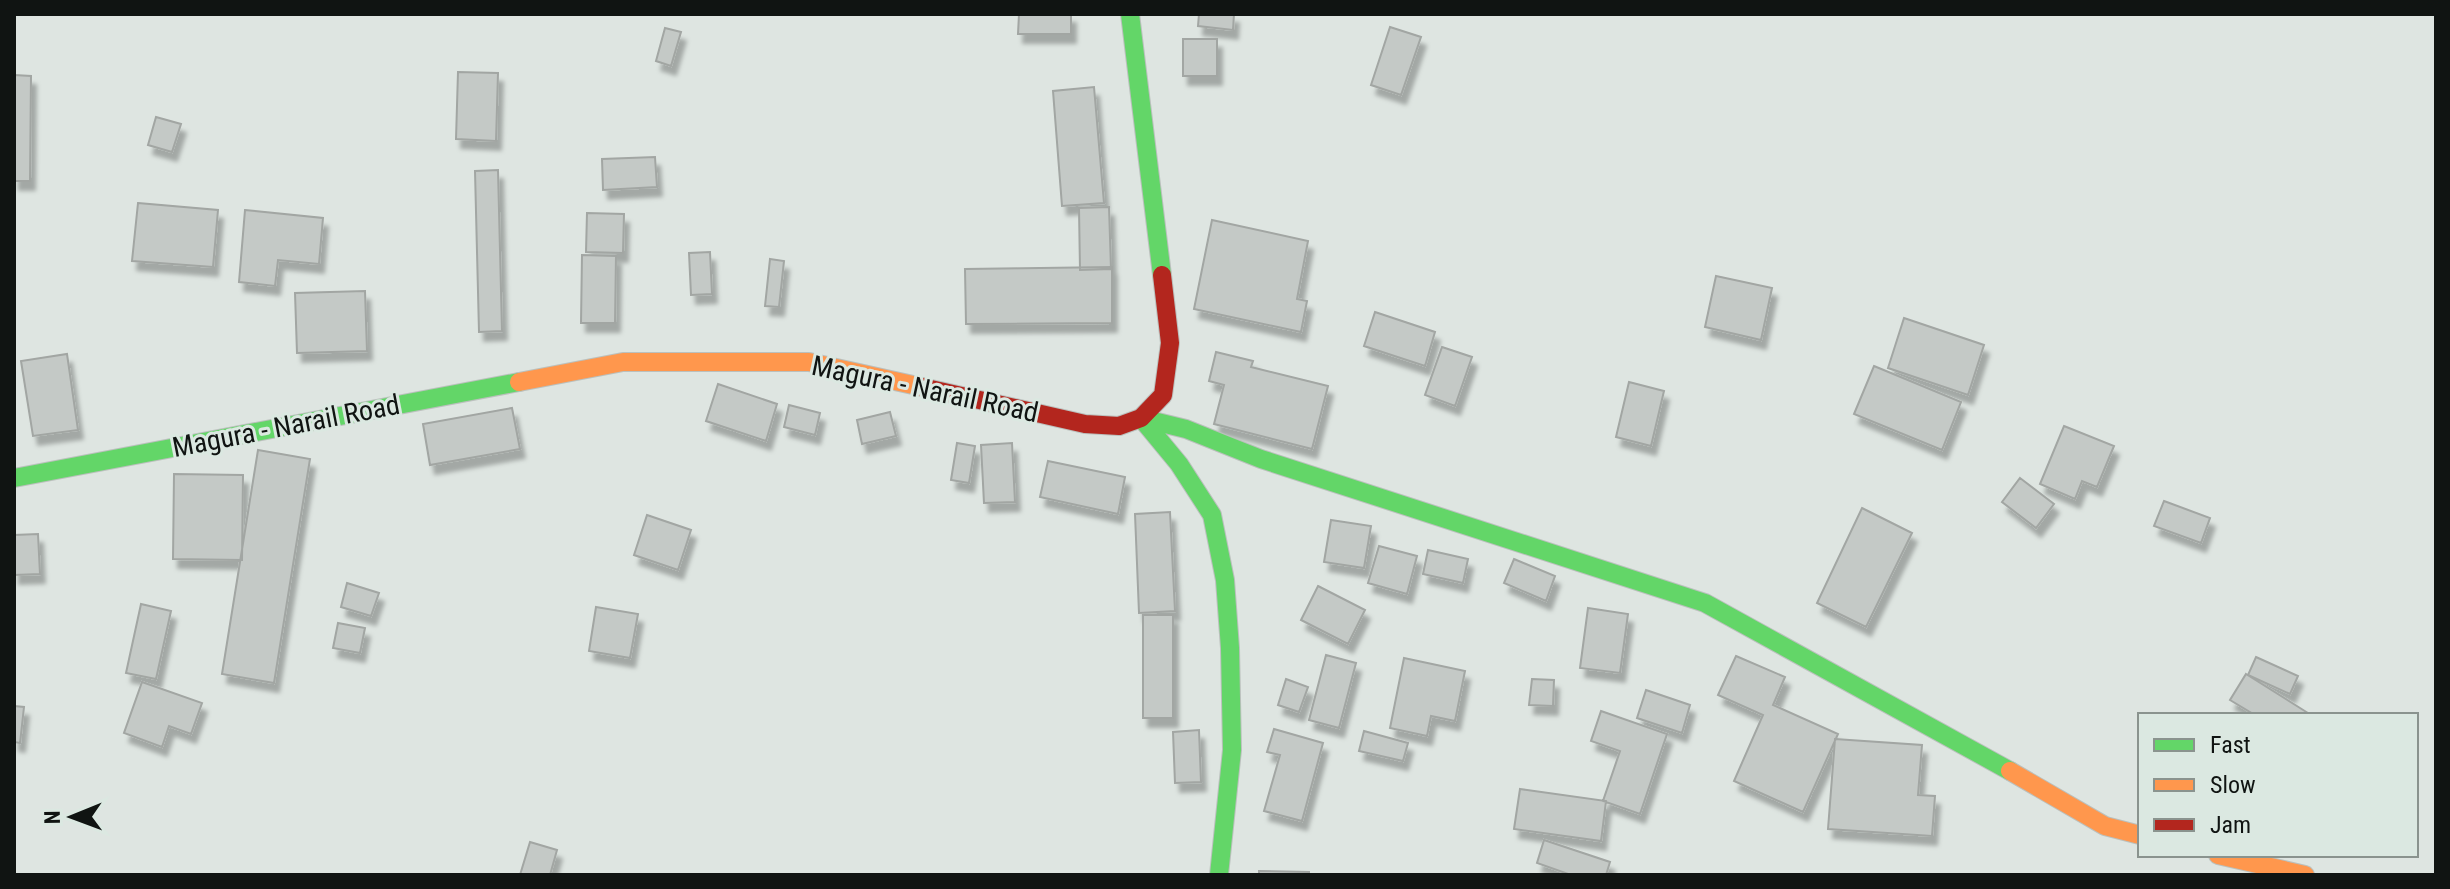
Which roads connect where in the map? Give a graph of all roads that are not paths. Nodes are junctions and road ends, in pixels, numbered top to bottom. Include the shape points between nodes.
1 (1130, 14) edge
2 (1141, 418) junction
3 (14, 478) edge
4 (2138, 834) edge
5 (2227, 857) edge
6 (1219, 875) edge
7 (2305, 875) edge

1 - 2 street via 1170,343 1163,395
2 - 3 street, Magura - Narail Road via 1119,426 1085,424 809,362 623,362
2 - 4 street via 1705,603 2105,826
2 - 6 street via 1212,515 1225,580 1232,750
5 - 7 street

